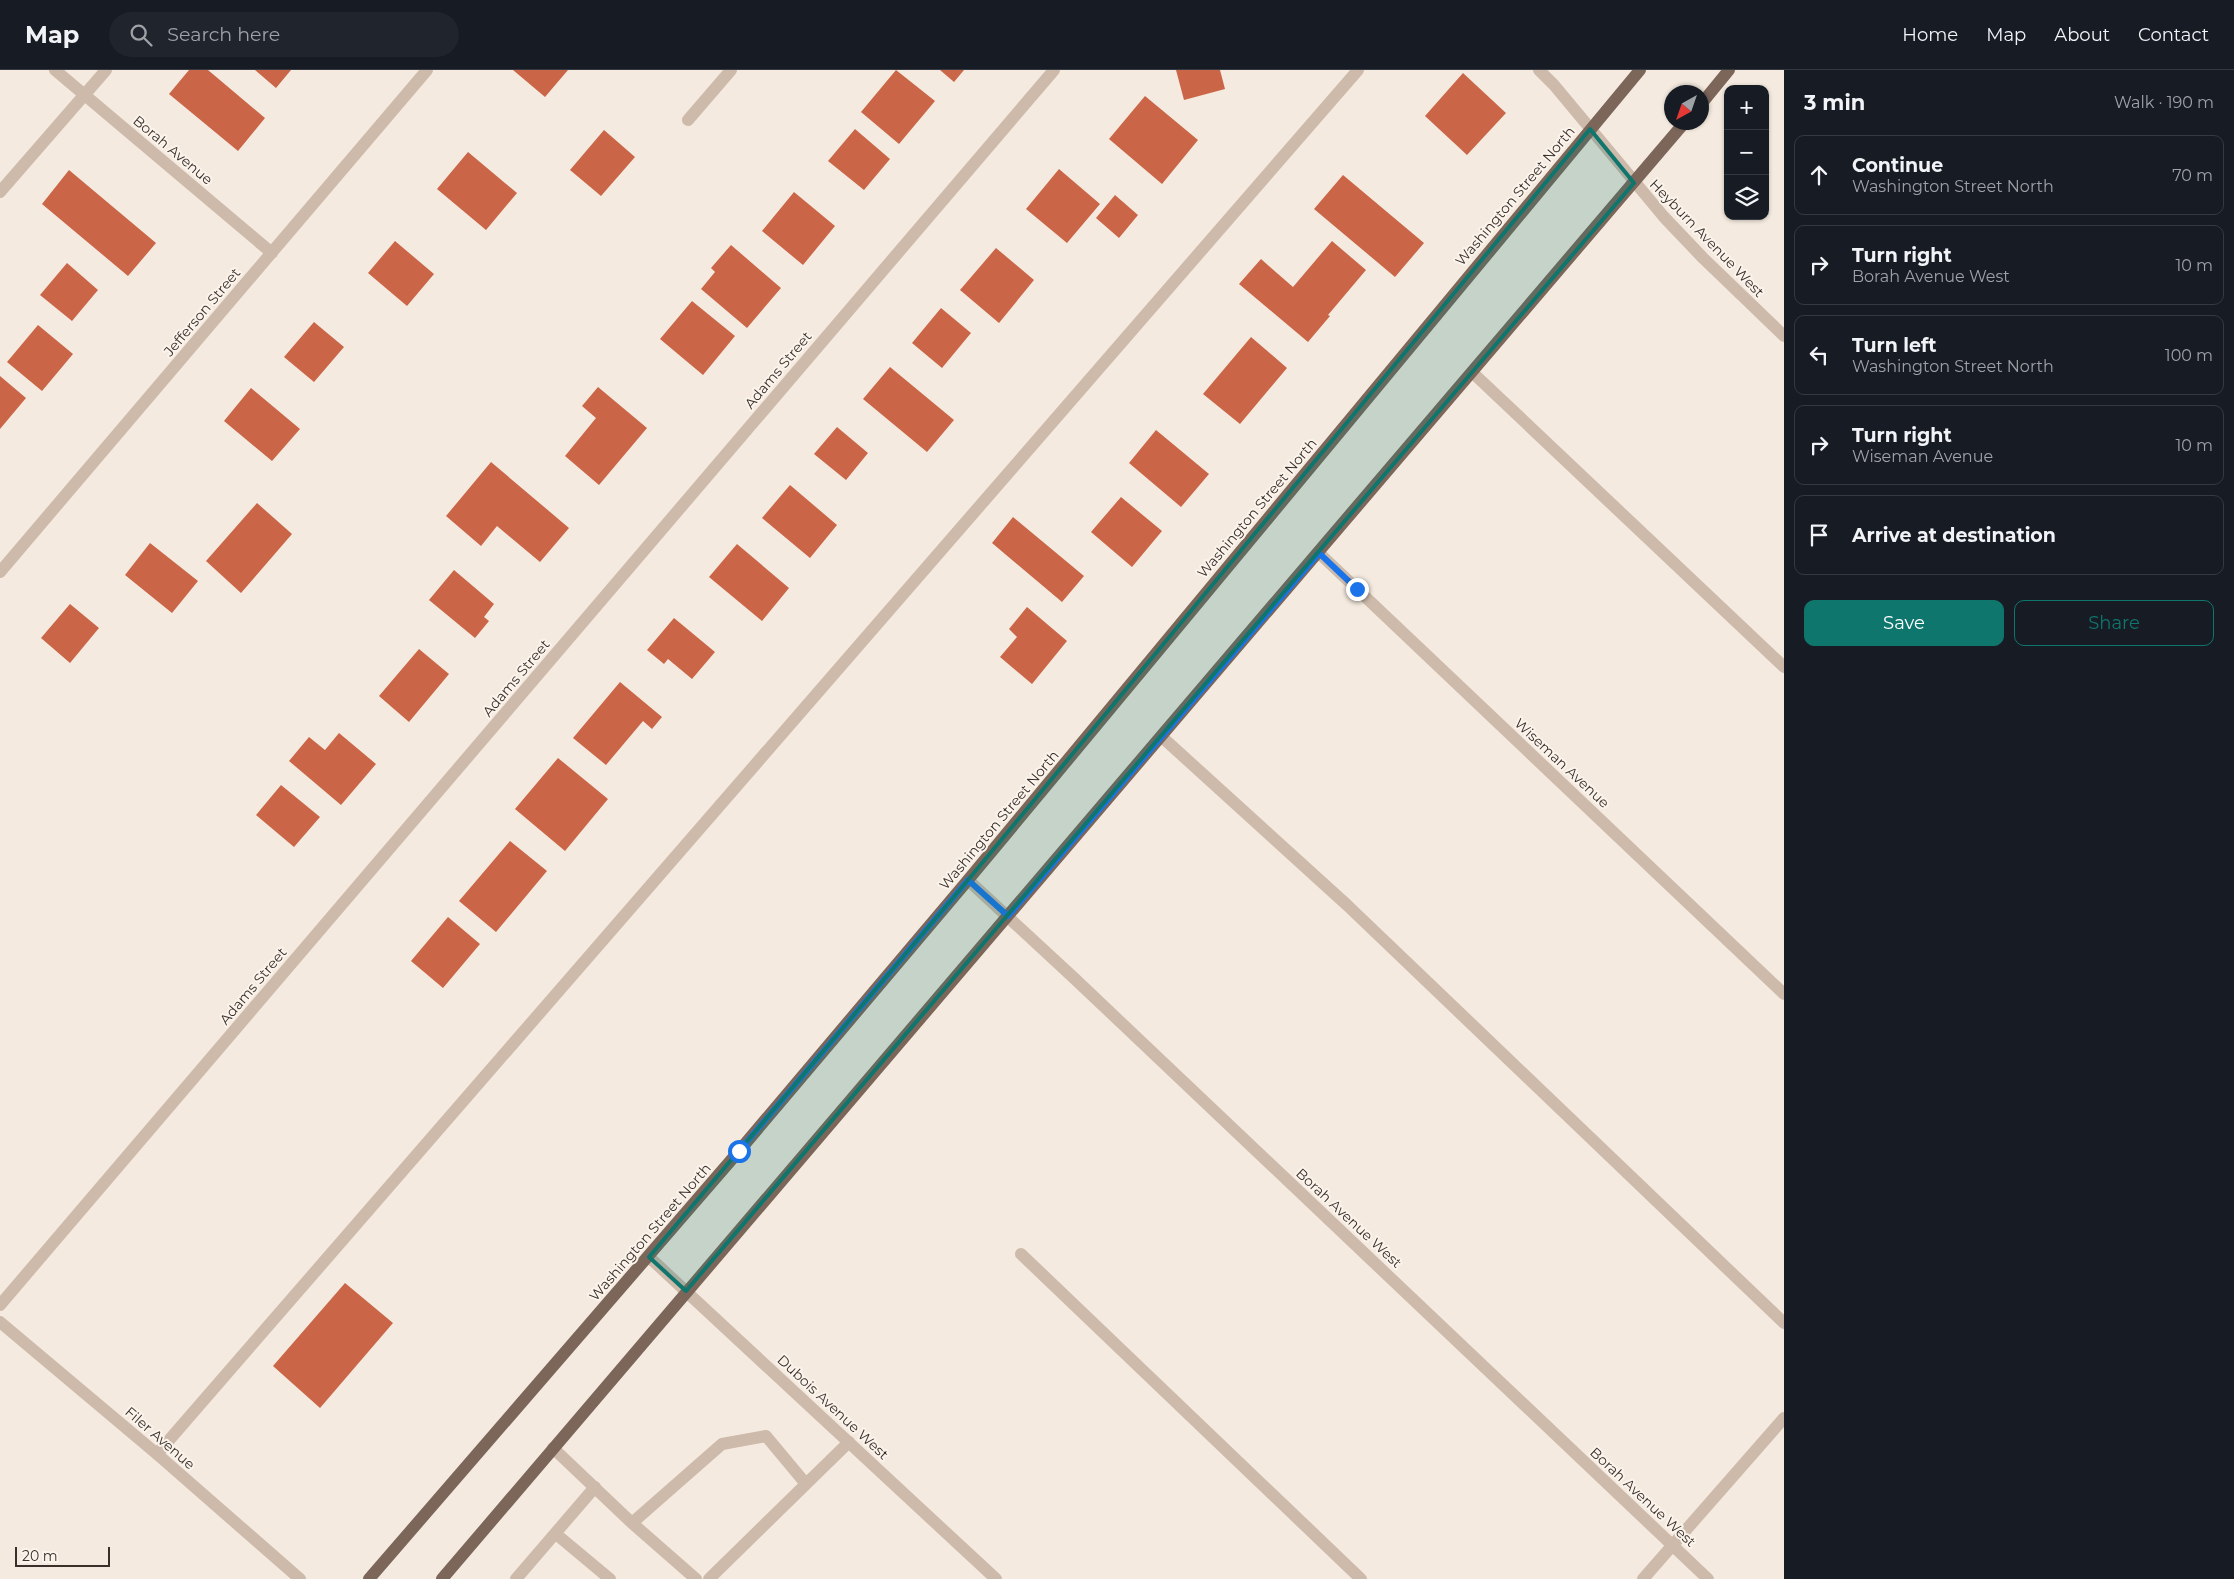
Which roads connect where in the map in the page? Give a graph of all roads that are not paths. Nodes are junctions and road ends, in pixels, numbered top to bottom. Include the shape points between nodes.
1 (55, 70) edge
2 (106, 70) edge
3 (428, 70) edge
4 (731, 70) edge
5 (1054, 70) edge
6 (1358, 70) edge
7 (1539, 70) edge
8 (1640, 70) edge
9 (1729, 70) edge
10 (1709, 94) edge
11 (84, 95) junction
12 (688, 120) dead end
13 (1590, 129) junction
14 (1678, 130) edge
15 (1634, 184) junction
16 (0, 192) edge
17 (272, 253) junction
18 (1784, 336) edge
19 (1473, 373) junction
20 (1319, 553) junction
21 (0, 572) edge
22 (1784, 667) edge
23 (1162, 737) junction
24 (968, 880) junction
25 (1008, 916) junction
26 (1784, 994) edge
27 (1021, 1254) dead end
28 (649, 1256) junction
29 (686, 1291) junction
30 (0, 1305) edge
31 (0, 1322) edge
32 (1784, 1323) edge
33 (1784, 1418) edge
34 (849, 1442) junction
35 (553, 1448) junction
36 (157, 1454) junction
37 (806, 1484) junction
38 (595, 1487) junction
39 (632, 1523) junction
40 (556, 1534) junction
41 (1672, 1545) junction
42 (300, 1579) edge
43 (369, 1579) edge
44 (442, 1579) edge
45 (516, 1579) edge
46 (610, 1579) edge
47 (696, 1579) edge
48 (709, 1579) edge
49 (996, 1579) edge
50 (1361, 1579) edge
51 (1643, 1579) edge
52 (1708, 1579) edge

1 - 11 street, Borah Avenue
2 - 11 street
3 - 17 street, Jefferson Street
4 - 12 street
5 - 30 street, Adams Street
6 - 36 street
7 - 13 street, Heyburn Avenue West
8 - 13 main road, Washington Street North
9 - 10 main road
11 - 16 street
11 - 17 street, Borah Avenue
13 - 15 street, Heyburn Avenue West
13 - 24 main road, Washington Street North
14 - 15 main road
15 - 18 street, Heyburn Avenue West via 1703,258
15 - 19 main road
17 - 21 street, Jefferson Street
19 - 20 main road
19 - 22 street
20 - 23 main road
20 - 26 street, Wiseman Avenue
23 - 25 main road
23 - 32 street via 1347,905
24 - 25 street, Borah Avenue West
24 - 28 main road, Washington Street North
25 - 29 main road
25 - 41 street, Borah Avenue West
27 - 50 street
28 - 29 street, Dubois Avenue West
28 - 43 main road, Washington Street North
29 - 34 street, Dubois Avenue West
29 - 35 main road
31 - 36 street, Filer Avenue
33 - 41 street
34 - 37 street
34 - 49 street, Dubois Avenue West
35 - 38 street
35 - 44 main road
36 - 42 street, Filer Avenue
37 - 39 street via 766,1436 722,1444
37 - 48 street
38 - 39 street
38 - 40 street
39 - 47 street
40 - 45 street
40 - 46 street
41 - 51 street
41 - 52 street, Borah Avenue West

